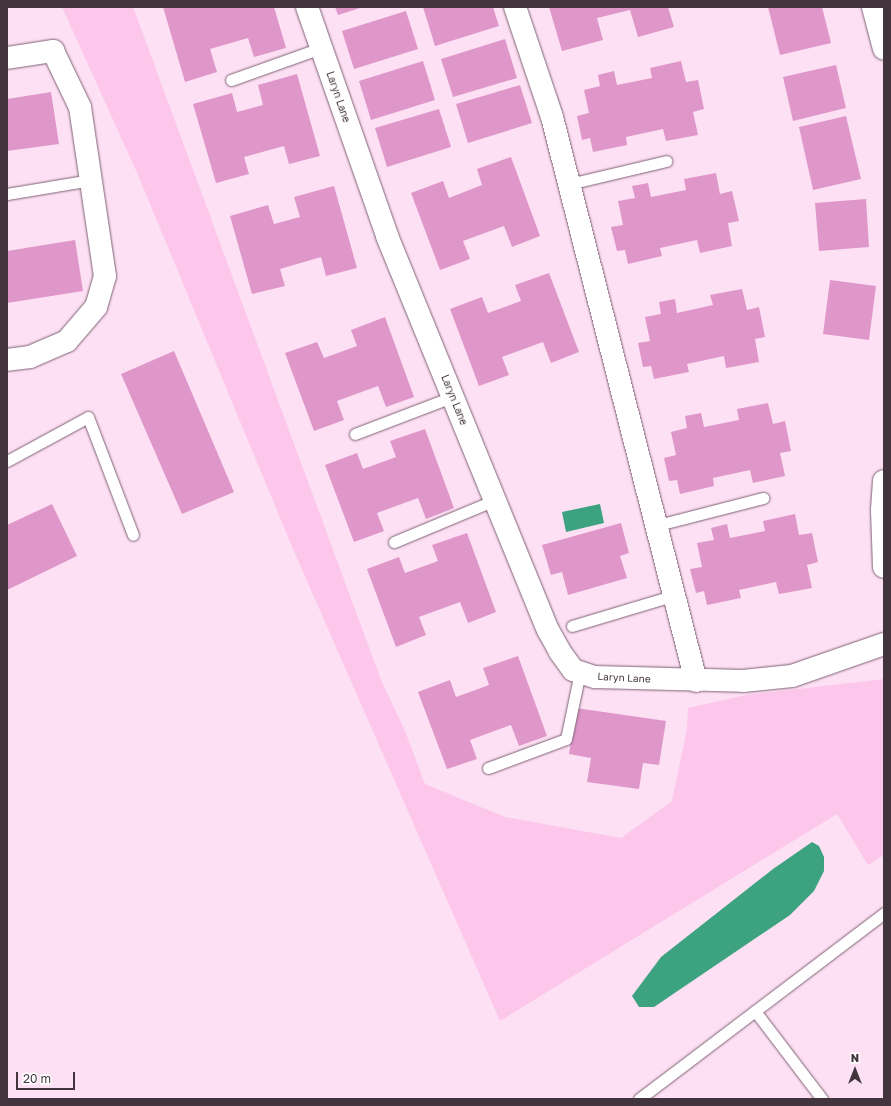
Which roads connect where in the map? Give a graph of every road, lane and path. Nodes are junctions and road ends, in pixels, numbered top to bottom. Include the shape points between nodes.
1 (307, 7) edge
2 (515, 7) edge
3 (873, 7) edge
4 (321, 48) junction
5 (884, 49) edge
6 (7, 58) edge
7 (231, 80) dead end
8 (666, 160) dead end
9 (91, 180) junction
10 (569, 184) junction
11 (7, 194) edge
12 (7, 360) edge
13 (452, 397) junction
14 (355, 434) dead end
15 (7, 461) edge
16 (884, 481) edge
17 (763, 498) dead end
18 (495, 500) junction
19 (654, 526) junction
20 (133, 534) dead end
21 (394, 542) dead end
22 (884, 567) edge
23 (672, 596) junction
24 (572, 626) dead end
25 (884, 644) edge
26 (580, 672) junction
27 (696, 681) junction
28 (488, 768) dead end
29 (884, 913) edge
30 (755, 1011) junction
31 (639, 1099) edge
32 (822, 1099) edge

1 - 4 street, Laryn Lane
2 - 10 street via 552,117
3 - 5 street
4 - 7 lane
4 - 13 street, Laryn Lane via 387,236
6 - 9 street via 53,52 80,107
8 - 10 lane
9 - 11 lane
9 - 12 street via 105,276 96,307 67,341 30,357
10 - 19 street
13 - 14 lane
13 - 18 street, Laryn Lane
15 - 20 lane via 88,417
16 - 22 street
17 - 19 lane
18 - 21 lane
18 - 26 street, Laryn Lane via 548,630 573,670
19 - 23 street
23 - 24 lane
23 - 27 street
25 - 27 street, Laryn Lane via 792,676 743,681
26 - 27 street, Laryn Lane via 595,677
26 - 28 lane via 566,738
29 - 30 lane
30 - 31 lane
30 - 32 lane

